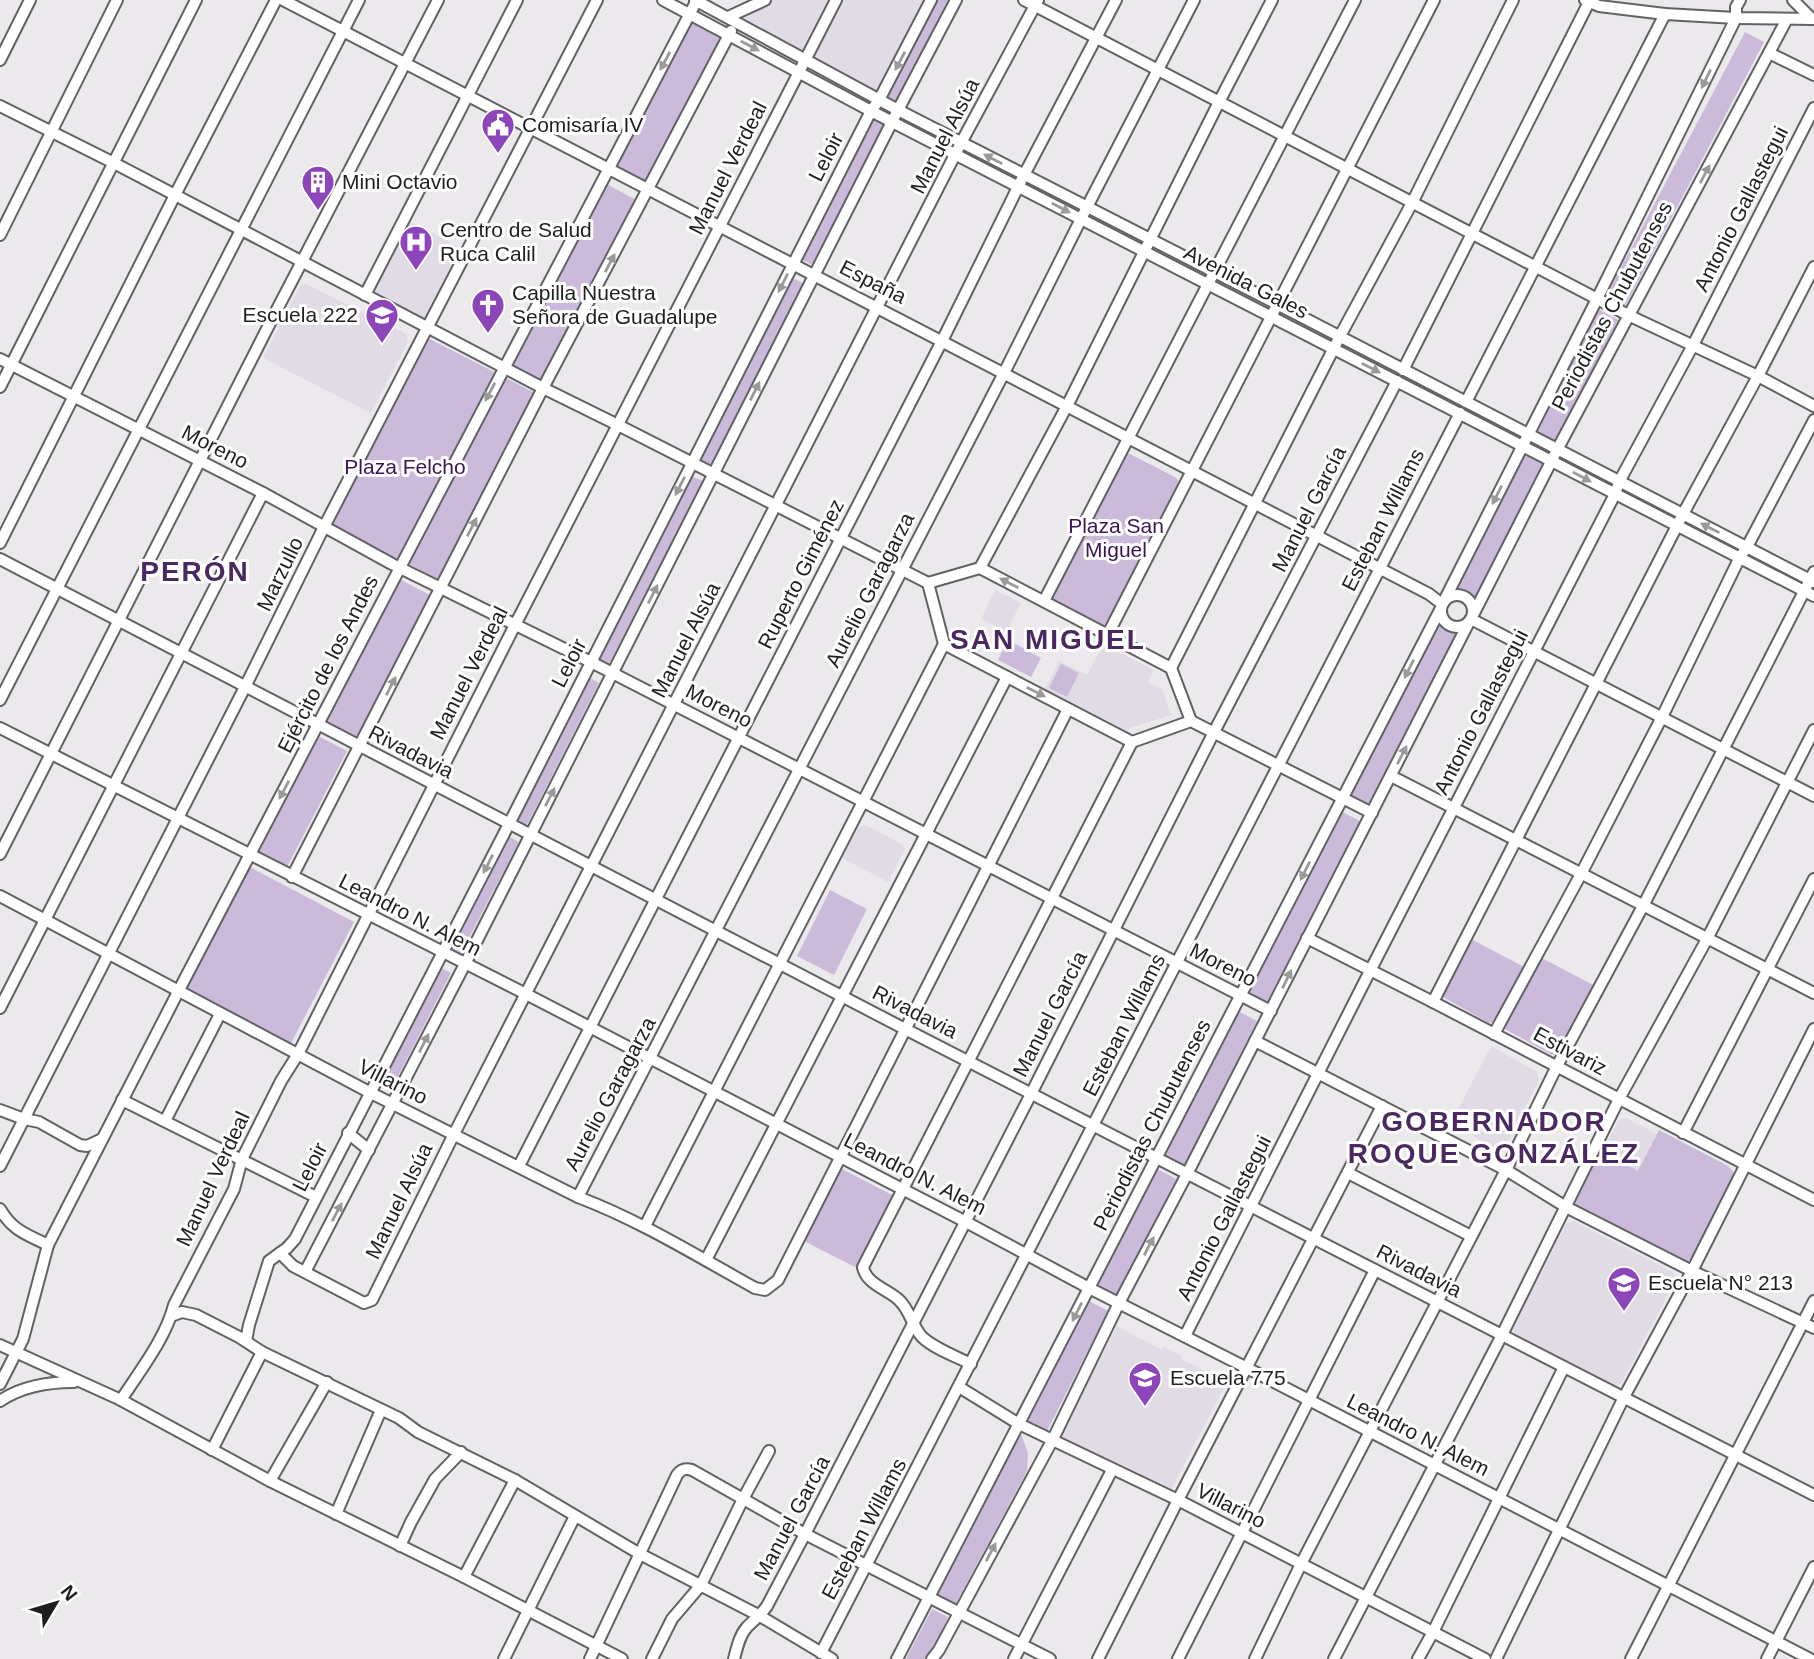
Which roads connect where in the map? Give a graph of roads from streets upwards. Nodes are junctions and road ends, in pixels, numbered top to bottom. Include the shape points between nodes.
1 (30, 0) edge
2 (117, 0) edge
3 (196, 0) edge
4 (276, 0) edge
5 (283, 0) edge
6 (359, 0) edge
7 (438, 0) edge
8 (517, 0) edge
9 (597, 0) edge
10 (663, 0) edge
11 (696, 0) edge
12 (765, 0) edge
13 (836, 0) edge
14 (932, 0) edge
15 (956, 0) edge
16 (1024, 0) edge
17 (1116, 0) edge
18 (1194, 0) edge
19 (1272, 0) edge
20 (1355, 0) edge
21 (1434, 0) edge
22 (1513, 0) edge
23 (1740, 0) edge
24 (1793, 0) edge
25 (1587, 1) edge
26 (1037, 3) edge
27 (1665, 14) junction
28 (690, 15) junction
29 (1736, 18) junction
30 (1787, 19) junction
31 (1813, 19) edge
32 (732, 20) junction
33 (343, 31) junction
34 (729, 35) junction
35 (1097, 38) junction
36 (1769, 53) junction
37 (0, 60) edge
38 (805, 60) junction
39 (406, 62) junction
40 (1158, 71) junction
41 (799, 72) junction
42 (1814, 75) edge
43 (467, 95) junction
44 (879, 100) junction
45 (1219, 102) junction
46 (0, 106) edge
47 (1814, 108) edge
48 (871, 111) junction
49 (895, 116) junction
50 (531, 127) junction
51 (51, 132) junction
52 (1285, 136) junction
53 (961, 143) junction
54 (956, 154) junction
55 (114, 163) junction
56 (610, 167) junction
57 (1349, 169) junction
58 (1024, 175) junction
59 (1019, 186) junction
60 (650, 188) junction
61 (175, 195) junction
62 (1412, 203) junction
63 (1087, 207) junction
64 (1082, 219) junction
65 (721, 225) junction
66 (242, 229) junction
67 (1472, 234) junction
68 (0, 235) edge
69 (1150, 240) junction
70 (1145, 252) junction
71 (793, 262) junction
72 (302, 263) junction
73 (1535, 267) junction
74 (1814, 267) edge
75 (1213, 272) junction
76 (815, 273) junction
77 (1207, 284) junction
78 (365, 295) junction
79 (1597, 299) junction
80 (1277, 304) junction
81 (879, 306) junction
82 (1271, 316) junction
83 (1629, 316) junction
84 (428, 328) junction
85 (1340, 337) junction
86 (943, 339) junction
87 (1692, 346) junction
88 (1334, 350) junction
89 (0, 359) edge
90 (11, 365) junction
91 (504, 367) junction
92 (1403, 370) junction
93 (1005, 371) junction
94 (1758, 376) junction
95 (1397, 381) junction
96 (0, 387) edge
97 (543, 388) junction
98 (74, 397) junction
99 (1466, 402) junction
100 (1068, 404) junction
101 (1814, 407) edge
102 (1460, 413) junction
103 (1814, 420) edge
104 (618, 425) junction
105 (139, 430) junction
106 (1528, 434) junction
107 (1129, 437) junction
108 (1522, 446) junction
109 (1554, 455) junction
110 (200, 461) junction
111 (692, 463) junction
112 (1191, 470) junction
113 (713, 474) junction
114 (1619, 482) junction
115 (263, 493) junction
116 (1615, 494) junction
117 (1256, 504) junction
118 (776, 506) junction
119 (1683, 514) junction
120 (1678, 525) junction
121 (324, 527) junction
122 (1317, 536) junction
123 (840, 539) junction
124 (0, 543) edge
125 (1747, 547) junction
126 (1740, 557) junction
127 (0, 559) edge
128 (400, 567) junction
129 (980, 568) junction
130 (1380, 568) junction
131 (901, 570) junction
132 (928, 583) junction
133 (1811, 584) edge
134 (441, 588) junction
135 (57, 589) junction
136 (1044, 601) junction
137 (1442, 605) junction
138 (1471, 618) junction
139 (119, 622) junction
140 (515, 625) junction
141 (1108, 634) junction
142 (944, 644) junction
143 (1534, 652) junction
144 (181, 654) junction
145 (591, 662) junction
146 (1171, 668) junction
147 (612, 673) junction
148 (1007, 677) junction
149 (1597, 684) junction
150 (246, 687) junction
151 (0, 700) edge
152 (674, 705) junction
153 (1068, 709) junction
154 (1661, 717) junction
155 (1191, 721) junction
156 (318, 725) junction
157 (0, 728) edge
158 (1814, 730) edge
159 (1213, 733) junction
160 (738, 738) junction
161 (1132, 742) junction
162 (359, 746) junction
163 (1724, 750) junction
164 (52, 754) junction
165 (1279, 765) junction
166 (800, 769) junction
167 (1391, 776) junction
168 (1788, 783) junction
169 (434, 785) junction
170 (113, 786) junction
171 (1814, 796) edge
172 (1343, 797) junction
173 (864, 803) junction
174 (1454, 809) junction
175 (1372, 813) junction
176 (178, 819) junction
177 (509, 824) junction
178 (926, 834) junction
179 (531, 835) junction
180 (1517, 841) junction
181 (0, 854) edge
182 (250, 856) junction
183 (591, 866) junction
184 (989, 866) junction
185 (1581, 874) junction
186 (292, 877) junction
187 (1814, 879) edge
188 (0, 896) edge
189 (1052, 899) junction
190 (656, 900) junction
191 (1643, 905) junction
192 (369, 914) junction
193 (44, 919) junction
194 (1113, 930) junction
195 (716, 931) junction
196 (1307, 938) junction
197 (1707, 939) junction
198 (442, 952) junction
199 (109, 953) junction
200 (1177, 963) junction
201 (465, 964) junction
202 (781, 965) junction
203 (1768, 970) junction
204 (1370, 971) junction
205 (178, 990) junction
206 (1814, 993) edge
207 (526, 994) junction
208 (842, 996) junction
209 (1240, 996) junction
210 (1433, 1002) junction
211 (0, 1008) edge
212 (1271, 1011) junction
213 (220, 1014) junction
214 (590, 1028) junction
215 (905, 1029) junction
216 (1814, 1029) edge
217 (1494, 1034) junction
218 (1255, 1041) junction
219 (298, 1054) junction
220 (651, 1059) junction
221 (969, 1062) junction
222 (1557, 1066) junction
223 (1319, 1074) junction
224 (369, 1092) junction
225 (715, 1092) junction
226 (1031, 1094) junction
227 (1619, 1099) junction
228 (122, 1100) junction
229 (393, 1104) junction
230 (1382, 1106) junction
231 (0, 1110) edge
232 (24, 1119) junction
233 (166, 1121) junction
234 (776, 1124) junction
235 (1094, 1125) junction
236 (348, 1133) junction
237 (1684, 1133) junction
238 (454, 1134) junction
239 (102, 1139) junction
240 (369, 1150) junction
241 (840, 1157) junction
242 (1157, 1158) junction
243 (242, 1159) junction
244 (1745, 1165) junction
245 (0, 1166) edge
246 (519, 1166) junction
247 (1506, 1170) junction
248 (1348, 1173) junction
249 (1187, 1174) junction
250 (903, 1190) junction
251 (578, 1197) junction
252 (316, 1198) junction
253 (1814, 1200) edge
254 (1251, 1207) junction
255 (1566, 1207) junction
256 (0, 1209) edge
257 (966, 1222) junction
258 (645, 1226) junction
259 (1471, 1236) junction
260 (1314, 1238) junction
261 (48, 1245) junction
262 (279, 1253) junction
263 (1027, 1255) junction
264 (706, 1260) junction
265 (1376, 1270) junction
266 (1692, 1271) junction
267 (305, 1272) junction
268 (1089, 1288) junction
269 (1814, 1301) edge
270 (1437, 1302) junction
271 (1119, 1303) junction
272 (171, 1316) junction
273 (1803, 1323) junction
274 (913, 1324) junction
275 (1814, 1328) edge
276 (1502, 1335) junction
277 (1185, 1336) junction
278 (246, 1341) junction
279 (0, 1345) edge
280 (262, 1352) junction
281 (16, 1354) junction
282 (971, 1364) junction
283 (1564, 1367) junction
284 (1247, 1368) junction
285 (80, 1382) junction
286 (327, 1382) junction
287 (0, 1384) edge
288 (959, 1387) junction
289 (1624, 1397) junction
290 (121, 1400) junction
291 (1309, 1400) junction
292 (0, 1401) edge
293 (382, 1410) junction
294 (1019, 1424) junction
295 (1370, 1431) junction
296 (1053, 1439) junction
297 (212, 1450) junction
298 (769, 1451) dead end
299 (461, 1452) junction
300 (1735, 1454) junction
301 (1435, 1465) junction
302 (1112, 1469) junction
303 (516, 1480) junction
304 (270, 1481) junction
305 (1814, 1495) edge
306 (1499, 1498) junction
307 (743, 1499) junction
308 (1178, 1500) junction
309 (336, 1514) junction
310 (575, 1516) junction
311 (1560, 1530) junction
312 (1241, 1533) junction
313 (805, 1535) junction
314 (400, 1546) junction
315 (639, 1554) junction
316 (1301, 1564) junction
317 (866, 1566) junction
318 (1814, 1567) edge
319 (464, 1577) junction
320 (701, 1585) junction
321 (1668, 1586) junction
322 (929, 1597) junction
323 (1366, 1597) junction
324 (528, 1611) junction
325 (959, 1612) junction
326 (760, 1616) junction
327 (1433, 1632) junction
328 (1776, 1641) junction
329 (1021, 1645) junction
330 (597, 1646) junction
331 (821, 1653) junction
332 (504, 1659) edge
333 (590, 1659) edge
334 (622, 1659) edge
335 (652, 1659) edge
336 (734, 1659) edge
337 (832, 1659) edge
338 (897, 1659) edge
339 (932, 1659) edge
340 (1014, 1659) edge
341 (1050, 1659) edge
342 (1098, 1659) edge
343 (1178, 1659) edge
344 (1255, 1659) edge
345 (1334, 1659) edge
346 (1418, 1659) edge
347 (1485, 1659) edge
348 (1496, 1659) edge
349 (1631, 1659) edge
350 (1767, 1659) edge
351 (1810, 1659) edge

1 - 37 street
2 - 51 street
3 - 55 street
4 - 61 street
5 - 33 street, España
6 - 33 street
7 - 39 street
8 - 43 street
9 - 50 street, Marzullo
10 - 28 street, Avenida Gales
11 - 28 street, Ejército de los Andes
11 - 32 street, Avenida Gales
12 - 32 street
13 - 38 street, Manuel Verdeal
14 -> 44 street, Leloir
15 - 49 street, Leloir
16 - 26 street
17 - 35 street, Ruperto Giménez
18 - 40 street, Aurelio Garagarza
19 - 45 street
20 - 52 street
21 - 57 street
22 - 62 street
23 - 29 street, Periodistas Chubutenses
24 - 31 street
25 - 27 street
25 - 67 street
26 - 35 street
26 - 53 street, Manuel Alsúa
27 - 29 street
27 - 73 street
28 - 34 street, Avenida Gales
28 -> 56 street, Ejército de los Andes
29 - 30 street
29 -> 79 street, Periodistas Chubutenses
30 - 31 street
30 - 36 street, Periodistas Chubutenses
32 - 34 street
32 - 38 street, Avenida Gales
33 - 39 street, España
33 - 66 street
34 -> 41 street, Avenida Gales
34 - 60 street
35 - 40 street
35 - 58 street, Ruperto Giménez
36 - 42 street
83 -> 36 street, Periodistas Chubutenses
38 - 41 street, Manuel Verdeal
38 - 44 street, Avenida Gales
39 - 43 street, España
39 - 72 street
40 - 45 street
40 - 63 street, Aurelio Garagarza
41 - 48 street, Avenida Gales
41 - 65 street, Manuel Verdeal
43 - 50 street, España
43 - 78 street
44 - 48 street, Leloir
44 - 49 street, Avenida Gales
45 - 52 street
45 - 69 street
46 - 51 street
47 - 87 street, Antonio Gallastegui
48 - 49 street, Avenida Gales
48 - 71 street, Leloir
49 - 53 street, Avenida Gales
49 - 54 street, Avenida Gales
49 - 76 street, Leloir
50 - 56 street, España
50 - 84 street, Marzullo
51 - 55 street
51 - 68 street
52 - 57 street
52 - 75 street
53 - 54 street, Manuel Alsúa
58 -> 53 street, Avenida Gales
54 - 59 street, Avenida Gales
54 - 81 street, Manuel Alsúa
55 - 61 street
55 - 90 street
56 - 60 street, España
56 - 91 street, Ejército de los Andes
57 - 62 street
57 - 80 street
58 - 59 street, Ruperto Giménez
58 - 63 street, Avenida Gales
59 -> 64 street, Avenida Gales
59 - 86 street, Ruperto Giménez
60 - 65 street, España
97 -> 60 street
61 - 66 street
61 - 98 street
62 - 67 street
62 - 85 street
63 - 64 street, Aurelio Garagarza
63 - 69 street, Avenida Gales
64 - 70 street, Avenida Gales
64 - 93 street, Aurelio Garagarza
65 - 71 street, España
65 - 104 street, Manuel Verdeal
66 - 72 street
66 - 105 street
67 - 73 street
67 - 92 street
69 - 70 street
69 - 75 street, Avenida Gales
70 - 77 street, Avenida Gales
70 - 100 street
71 - 76 street, España
71 -> 111 street, Leloir
72 - 78 street
72 - 110 street
73 - 79 street
73 - 99 street
74 - 94 street
75 - 77 street
75 - 80 street, Avenida Gales
76 - 81 street, España
113 -> 76 street, Leloir
77 - 82 street, Avenida Gales
77 - 107 street
78 - 84 street
79 - 83 street
79 - 106 street, Periodistas Chubutenses
80 - 82 street
80 - 85 street, Avenida Gales
81 - 86 street, España
81 - 118 street, Manuel Alsúa
82 - 88 street, Avenida Gales
82 - 112 street
83 - 87 street
83 - 109 street, Periodistas Chubutenses
84 - 91 street
84 - 121 street, Marzullo
85 - 88 street
85 - 92 street, Avenida Gales
86 - 93 street, España
86 - 123 street, Ruperto Giménez
87 - 94 street
87 - 114 street, Antonio Gallastegui
88 -> 95 street, Avenida Gales
88 - 117 street
89 - 90 street, Moreno
90 - 96 street
90 - 98 street, Moreno
91 - 97 street
91 -> 128 street, Ejército de los Andes
92 - 99 street, Avenida Gales
93 - 100 street, España
93 - 131 street, Aurelio Garagarza
94 - 101 street
94 - 119 street
95 - 102 street, Avenida Gales
95 - 122 street, Manuel García
97 - 104 street
134 -> 97 street
98 - 105 street, Moreno
98 - 124 street
99 - 106 street, Avenida Gales
100 - 107 street, España
100 - 129 street
102 - 108 street, Avenida Gales
102 - 130 street, Esteban Willams
103 - 125 street
104 - 111 street
104 - 140 street, Manuel Verdeal
105 - 110 street, Moreno
105 - 135 street
106 - 108 street, Periodistas Chubutenses
106 - 109 street, Avenida Gales
107 - 112 street, España
107 - 136 street
108 - 109 street, Avenida Gales
108 -> 137 street, Periodistas Chubutenses
109 - 114 street, Avenida Gales
109 -> 116 street, Avenida Gales
109 - 138 street, Periodistas Chubutenses
110 - 115 street, Moreno
110 - 139 street
111 - 113 street
111 -> 145 street, Leloir
112 - 117 street, España
112 - 141 street
113 - 118 street
147 -> 113 street, Leloir
114 - 116 street, Antonio Gallastegui
114 - 119 street, Avenida Gales
115 - 121 street, Moreno
115 - 144 street
116 - 120 street, Avenida Gales
116 - 143 street, Antonio Gallastegui
117 - 122 street, España
117 - 146 street
118 - 123 street
118 - 152 street, Manuel Alsúa
119 - 120 street
125 -> 119 street, Avenida Gales
120 - 126 street, Avenida Gales
120 - 149 street
121 - 128 street, Moreno
121 - 150 street, Marzullo
122 - 130 street, España
122 - 159 street, Manuel García
123 - 131 street
123 - 160 street, Ruperto Giménez
125 - 126 street
125 - 133 street, Avenida Gales
126 - 133 street, Avenida Gales
126 - 154 street
127 - 135 street, Rivadavia
128 - 134 street, Moreno
128 - 156 street, Ejército de los Andes
129 - 132 street
136 -> 129 street
130 - 137 street, España
130 - 165 street, Esteban Willams
131 - 132 street
131 - 166 street, Aurelio Garagarza
132 - 142 street
133 - 163 street
134 - 140 street, Moreno
162 -> 134 street
135 - 139 street, Rivadavia
135 - 151 street
136 - 141 street
137 - 138 street via 1443,618 1450,626 1460,627
137 - 138 street via 1451,596 1462,596 1471,602
137 -> 172 street, Periodistas Chubutenses
138 - 143 street
167 -> 138 street, Periodistas Chubutenses
139 - 144 street, Rivadavia
139 - 164 street
140 - 145 street, Moreno
140 - 169 street, Manuel Verdeal
141 - 146 street
142 - 148 street
142 - 173 street
143 - 149 street
143 - 174 street, Antonio Gallastegui
144 - 150 street, Rivadavia
144 - 170 street
145 - 147 street, Moreno
145 - 177 street, Leloir
146 - 155 street
147 - 152 street, Moreno
179 -> 147 street, Leloir
148 -> 153 street
148 - 178 street
149 - 154 street
149 - 180 street
150 - 156 street, Rivadavia
150 - 176 street, Marzullo
152 - 160 street, Moreno
152 - 183 street, Manuel Alsúa
153 - 161 street
153 - 184 street
154 - 163 street
154 - 185 street
155 - 159 street
155 - 161 street
156 - 162 street, Rivadavia
156 -> 182 street, Ejército de los Andes
157 - 164 street, Leandro N. Alem
158 - 168 street
159 - 165 street
159 - 194 street, Manuel García
160 - 166 street, Moreno
160 - 190 street, Ruperto Giménez
161 - 189 street
162 - 169 street, Rivadavia
162 - 186 street
163 - 168 street
163 - 191 street
164 - 170 street, Leandro N. Alem
164 - 181 street
165 - 172 street
165 - 200 street, Esteban Willams
166 - 173 street, Moreno
166 - 195 street, Aurelio Garagarza
167 - 174 street
167 - 175 street, Periodistas Chubutenses
168 - 171 street
168 - 197 street
169 - 177 street, Rivadavia
169 - 192 street, Manuel Verdeal
170 - 176 street, Leandro N. Alem
170 - 193 street
172 - 175 street
172 -> 209 street, Periodistas Chubutenses
173 - 178 street, Moreno
173 - 202 street
174 - 180 street
174 - 204 street, Antonio Gallastegui
175 - 196 street, Periodistas Chubutenses
176 - 182 street, Leandro N. Alem
176 - 199 street, Marzullo
177 - 179 street, Rivadavia
177 -> 198 street, Leloir
178 - 184 street, Moreno
178 - 208 street
179 - 183 street, Rivadavia
179 - 201 street, Leloir
180 - 185 street
180 - 210 street
182 - 186 street, Leandro N. Alem
182 - 205 street, Ejército de los Andes
183 - 190 street, Rivadavia
183 - 207 street, Manuel Alsúa
184 - 189 street, Moreno
184 - 215 street
185 - 191 street
185 - 217 street
186 - 192 street, Leandro N. Alem
187 - 203 street
188 - 193 street, Villarino
189 - 194 street, Moreno
189 - 221 street
190 - 195 street, Rivadavia
190 - 214 street, Ruperto Giménez
191 - 197 street
191 - 222 street
192 - 198 street, Leandro N. Alem
192 - 219 street, Manuel Verdeal
193 - 199 street, Villarino
193 - 211 street
194 - 200 street, Moreno
194 - 226 street, Manuel García
195 - 202 street, Rivadavia
195 - 220 street, Aurelio Garagarza
196 - 204 street, Estivariz
212 -> 196 street, Periodistas Chubutenses
197 - 203 street
197 - 227 street
198 - 201 street, Leandro N. Alem
198 - 224 street, Leloir
199 - 205 street, Villarino
199 - 232 street, Marzullo
200 - 209 street, Moreno
200 - 235 street, Esteban Willams
201 - 207 street, Leandro N. Alem
229 -> 201 street, Leloir
202 - 208 street, Rivadavia
202 - 225 street
203 - 206 street
203 - 237 street
204 - 210 street, Estivariz
204 - 223 street, Antonio Gallastegui
205 - 213 street, Villarino
205 - 228 street, Ejército de los Andes
207 - 214 street, Leandro N. Alem
207 - 238 street, Manuel Alsúa
208 - 215 street, Rivadavia
208 - 234 street
209 - 212 street, Moreno
209 - 242 street, Periodistas Chubutenses
210 - 217 street, Estivariz
212 - 218 street, Periodistas Chubutenses
213 - 219 street, Villarino
213 - 233 street
214 - 220 street, Leandro N. Alem
214 - 246 street, Ruperto Giménez
215 - 221 street, Rivadavia
215 - 241 street
216 - 244 street
217 - 222 street, Estivariz
218 - 223 street
218 - 249 street, Periodistas Chubutenses
219 - 224 street, Villarino
219 - 243 street, Manuel Verdeal
220 - 225 street, Leandro N. Alem
220 - 251 street, Aurelio Garagarza
221 - 226 street, Rivadavia
221 - 250 street
222 - 227 street, Estivariz
222 - 247 street
223 - 230 street
223 - 254 street, Antonio Gallastegui
224 - 229 street, Villarino
224 - 236 street, Leloir
225 - 234 street, Leandro N. Alem
225 - 258 street
226 - 235 street, Rivadavia
226 - 257 street, Manuel García
227 - 237 street, Estivariz
227 - 255 street
228 - 233 street
228 - 239 street, Ejército de los Andes
229 - 238 street, Villarino
229 - 240 street, Leloir
230 - 247 street
230 - 248 street
231 - 232 street
232 - 239 street via 39,1122 80,1145
232 - 245 street, Marzullo
233 - 243 street
234 - 241 street, Leandro N. Alem
234 - 264 street
235 - 242 street, Rivadavia
235 - 263 street, Esteban Willams
236 - 240 street
236 - 252 street, Leloir
237 - 244 street, Estivariz
238 - 246 street, Villarino
238 - 267 street, Manuel Alsúa via 372,1300 364,1303
239 - 261 street, Ejército de los Andes
267 -> 240 street, Leloir
241 - 250 street, Leandro N. Alem
241 - 264 street, Villarino via 772,1285 765,1290 755,1288
242 - 249 street, Rivadavia
242 - 268 street, Periodistas Chubutenses
243 - 252 street
243 - 272 street, Manuel Verdeal via 234,1189
244 - 253 street, Estivariz
244 - 266 street
246 - 251 street, Villarino
247 - 255 street
247 - 259 street
248 - 259 street
248 - 260 street
249 - 254 street, Rivadavia
271 -> 249 street, Periodistas Chubutenses
250 - 257 street, Leandro N. Alem
250 - 274 street via 863,1267 870,1280 903,1304
251 - 258 street, Villarino
252 - 262 street, Leloir via 295,1239
254 - 260 street, Rivadavia
254 - 277 street, Antonio Gallastegui
255 - 266 street
255 - 276 street
256 - 261 street via 7,1222
257 - 263 street, Leandro N. Alem
257 - 274 street, Manuel García
258 - 264 street, Villarino
259 - 270 street
260 - 265 street, Rivadavia
260 - 284 street
261 - 281 street, Ejército de los Andes
262 - 267 street
262 - 278 street, Leloir via 266,1268
263 - 268 street, Leandro N. Alem
263 - 282 street, Esteban Willams
265 - 270 street, Rivadavia
265 - 291 street
266 - 273 street
266 - 289 street
268 - 271 street, Leandro N. Alem
268 -> 294 street, Periodistas Chubutenses
269 - 273 street
270 - 276 street, Rivadavia
270 - 295 street
271 - 277 street, Leandro N. Alem
271 - 296 street, Periodistas Chubutenses
272 - 278 street via 187,1312
272 - 290 street, Manuel Verdeal
273 - 275 street
273 - 300 street
274 - 282 street via 930,1343
274 - 313 street, Manuel García
276 - 283 street, Rivadavia
276 - 301 street
277 - 284 street, Leandro N. Alem
278 - 280 street
279 - 281 street
280 - 286 street
280 - 297 street
281 - 285 street
281 - 287 street, Ejército de los Andes
282 - 288 street, Esteban Willams
283 - 289 street, Rivadavia
283 - 306 street
284 - 291 street, Leandro N. Alem
284 - 308 street
285 - 290 street
285 - 292 street via 33,1385
286 - 293 street
286 - 304 street
288 - 294 street, Villarino
288 - 317 street, Esteban Willams
289 - 300 street, Rivadavia
289 - 311 street
290 - 297 street
291 - 295 street, Leandro N. Alem
291 - 312 street
293 - 299 street
293 - 309 street
294 - 296 street, Villarino
294 - 322 street, Periodistas Chubutenses
295 - 301 street, Leandro N. Alem
295 - 316 street
296 - 302 street, Villarino
325 -> 296 street, Periodistas Chubutenses
297 - 304 street
298 - 307 street
299 - 303 street
299 - 314 street via 435,1479
300 - 305 street, Rivadavia
300 - 321 street
301 - 306 street, Leandro N. Alem
301 - 323 street
302 - 308 street, Villarino
302 - 329 street
303 - 310 street
303 - 319 street
304 - 309 street
306 - 311 street, Leandro N. Alem
306 - 327 street
307 - 313 street
307 - 315 street via 692,1470 680,1471
307 - 320 street
308 - 312 street, Villarino
308 - 342 street
309 - 314 street
310 - 315 street
310 - 324 street
311 - 321 street, Leandro N. Alem
311 - 348 street
312 - 316 street, Villarino
312 - 343 street
313 - 317 street
313 - 326 street, Manuel García
314 - 319 street
315 - 320 street
315 - 330 street
316 - 323 street, Villarino
316 - 344 street
317 - 322 street
317 - 331 street, Esteban Willams
318 - 328 street
319 - 324 street
320 - 326 street
320 - 335 street via 672,1619
321 - 328 street, Leandro N. Alem
321 - 349 street
322 - 325 street
322 - 338 street, Periodistas Chubutenses
323 - 327 street, Villarino
323 - 345 street
324 - 330 street
324 - 332 street
325 - 329 street
325 - 339 street, Periodistas Chubutenses
326 - 331 street
326 - 336 street, Manuel García via 740,1637
327 - 346 street
327 - 347 street, Villarino
328 - 350 street
328 - 351 street, Leandro N. Alem
329 - 340 street
329 - 341 street
330 - 333 street
330 - 334 street
331 - 337 street

